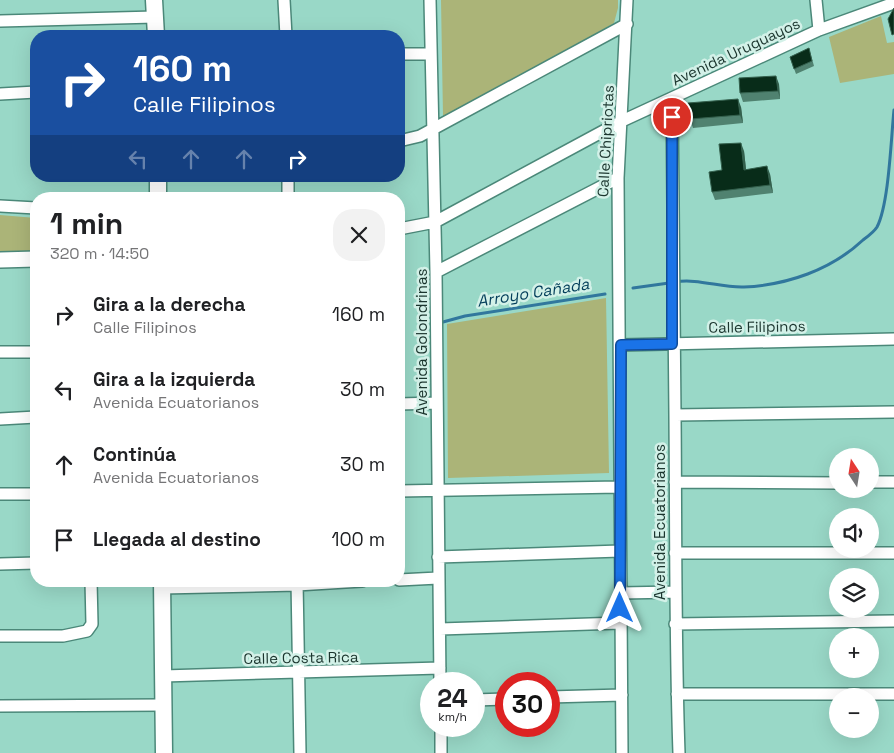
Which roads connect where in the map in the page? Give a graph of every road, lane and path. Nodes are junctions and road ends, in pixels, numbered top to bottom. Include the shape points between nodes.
1 (154, 0) edge
2 (284, 0) edge
3 (430, 0) edge
4 (627, 0) edge
5 (816, 0) edge
6 (894, 3) edge
7 (155, 17) junction
8 (0, 21) edge
9 (628, 24) junction
10 (156, 30) edge
11 (286, 30) edge
12 (820, 30) junction
13 (405, 54) edge
14 (429, 54) junction
15 (30, 92) edge
16 (0, 94) edge
17 (672, 98) junction
18 (622, 121) junction
19 (433, 129) junction
20 (405, 139) edge
21 (618, 178) junction
22 (0, 206) edge
23 (30, 208) edge
24 (435, 222) junction
25 (405, 228) edge
26 (0, 260) edge
27 (30, 260) edge
28 (436, 272) junction
29 (894, 339) edge
30 (672, 344) junction
31 (621, 345) junction
32 (0, 352) edge
33 (30, 352) edge
34 (437, 403) junction
35 (405, 404) edge
36 (894, 412) edge
37 (675, 415) junction
38 (30, 417) edge
39 (0, 419) edge
40 (675, 482) junction
41 (879, 482) edge
42 (894, 482) edge
43 (829, 483) edge
44 (619, 487) junction
45 (437, 490) junction
46 (405, 491) edge
47 (0, 494) edge
48 (30, 494) edge
49 (620, 552) junction
50 (675, 553) junction
51 (894, 553) edge
52 (438, 557) junction
53 (30, 563) edge
54 (0, 564) edge
55 (438, 578) junction
56 (405, 580) edge
57 (91, 587) edge
58 (162, 587) edge
59 (297, 587) edge
60 (674, 592) junction
61 (621, 593) junction
62 (894, 621) edge
63 (620, 623) junction
64 (676, 624) junction
65 (440, 629) junction
66 (0, 636) edge
67 (440, 668) junction
68 (440, 672) edge
69 (299, 673) junction
70 (163, 676) junction
71 (677, 694) junction
72 (894, 694) edge
73 (622, 695) junction
74 (560, 697) edge
75 (163, 705) junction
76 (0, 706) edge
77 (441, 737) edge
78 (164, 753) edge
79 (300, 753) edge
80 (441, 753) edge
81 (622, 753) edge
82 (679, 753) edge

1 - 7 main road
2 - 11 street
3 - 14 street, Avenida Golondrinas
4 - 9 street, Calle Chipriotas
5 - 12 street
6 - 12 street, Avenida Uruguayos
7 - 8 street
7 - 10 main road
9 - 18 street, Calle Chipriotas
9 - 19 street
12 - 17 street, Avenida Uruguayos
13 - 14 street
14 - 19 street, Avenida Golondrinas
15 - 16 street
17 - 18 street, Avenida Uruguayos
17 - 30 street, Avenida Ecuatorianos
18 - 21 street, Calle Chipriotas
18 - 24 street, Avenida Uruguayos
19 - 20 street
19 - 24 street, Avenida Golondrinas
21 - 28 street
21 - 31 street, Calle Chipriotas
22 - 23 street
24 - 25 street, Avenida Uruguayos
24 - 28 street, Avenida Golondrinas
26 - 27 street
28 - 34 street, Avenida Golondrinas
29 - 30 street, Calle Filipinos
30 - 31 street, Calle Filipinos
30 - 37 street, Avenida Ecuatorianos
31 - 44 street, Calle Chipriotas
32 - 33 street
34 - 35 street
34 - 45 street, Avenida Golondrinas
36 - 37 street
37 - 40 street, Avenida Ecuatorianos
38 - 39 street
40 - 43 street
40 - 50 street, Avenida Ecuatorianos
41 - 42 street
44 - 45 street
44 - 49 street, Calle Chipriotas
45 - 46 street
45 - 52 street, Avenida Golondrinas
47 - 48 street
49 - 52 street
49 - 61 street, Calle Chipriotas
50 - 51 street
50 - 60 street, Avenida Ecuatorianos
52 - 55 street, Avenida Golondrinas
53 - 54 street
55 - 56 street
55 - 65 street, Avenida Golondrinas
57 - 66 street via 92,624 87,631 63,636
58 - 70 main road
59 - 69 street
60 - 61 street
60 - 64 street, Avenida Ecuatorianos
61 - 63 street, Calle Chipriotas
62 - 64 street
63 - 65 street
63 - 73 street, Calle Chipriotas
64 - 71 street, Avenida Ecuatorianos
65 - 67 street, Avenida Golondrinas
67 - 68 street, Avenida Golondrinas
67 - 69 street, Calle Costa Rica
69 - 70 street, Calle Costa Rica
69 - 79 street
70 - 75 main road
71 - 72 street
71 - 82 street, Avenida Ecuatorianos
73 - 74 street
73 - 81 street, Calle Chipriotas
75 - 76 street
75 - 78 main road
77 - 80 street

